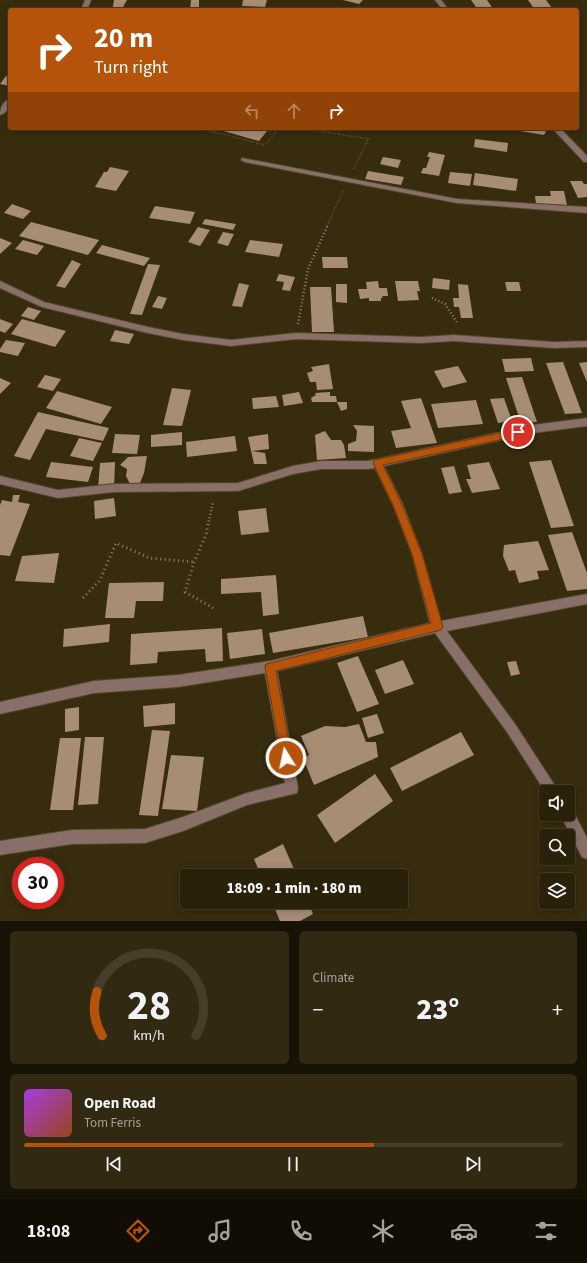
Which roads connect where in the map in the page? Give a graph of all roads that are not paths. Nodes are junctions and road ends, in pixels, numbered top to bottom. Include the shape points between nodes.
1 (438, 0) edge
2 (444, 8) edge
3 (8, 103) edge
4 (0, 113) edge
5 (558, 130) edge
6 (245, 160) dead end
7 (587, 160) edge
8 (587, 210) edge
9 (0, 284) edge
10 (587, 344) edge
11 (587, 422) edge
12 (378, 463) junction
13 (0, 480) edge
14 (587, 599) edge
15 (437, 627) junction
16 (270, 667) junction
17 (0, 708) edge
18 (548, 785) edge
19 (571, 821) edge
20 (0, 848) edge
21 (587, 852) edge

1 - 2 street
3 - 4 street
5 - 7 street
6 - 8 street via 457,200
9 - 10 street via 42,304 148,330 231,343 296,336 465,339 554,346
11 - 12 street via 533,429
12 - 13 street via 321,465 293,470 238,487 114,488 58,494
12 - 15 street via 417,554
14 - 15 street
15 - 16 street
15 - 18 street via 511,728
16 - 17 street via 178,681 94,687
16 - 20 street via 292,788 247,799 145,836 72,837
19 - 21 street

